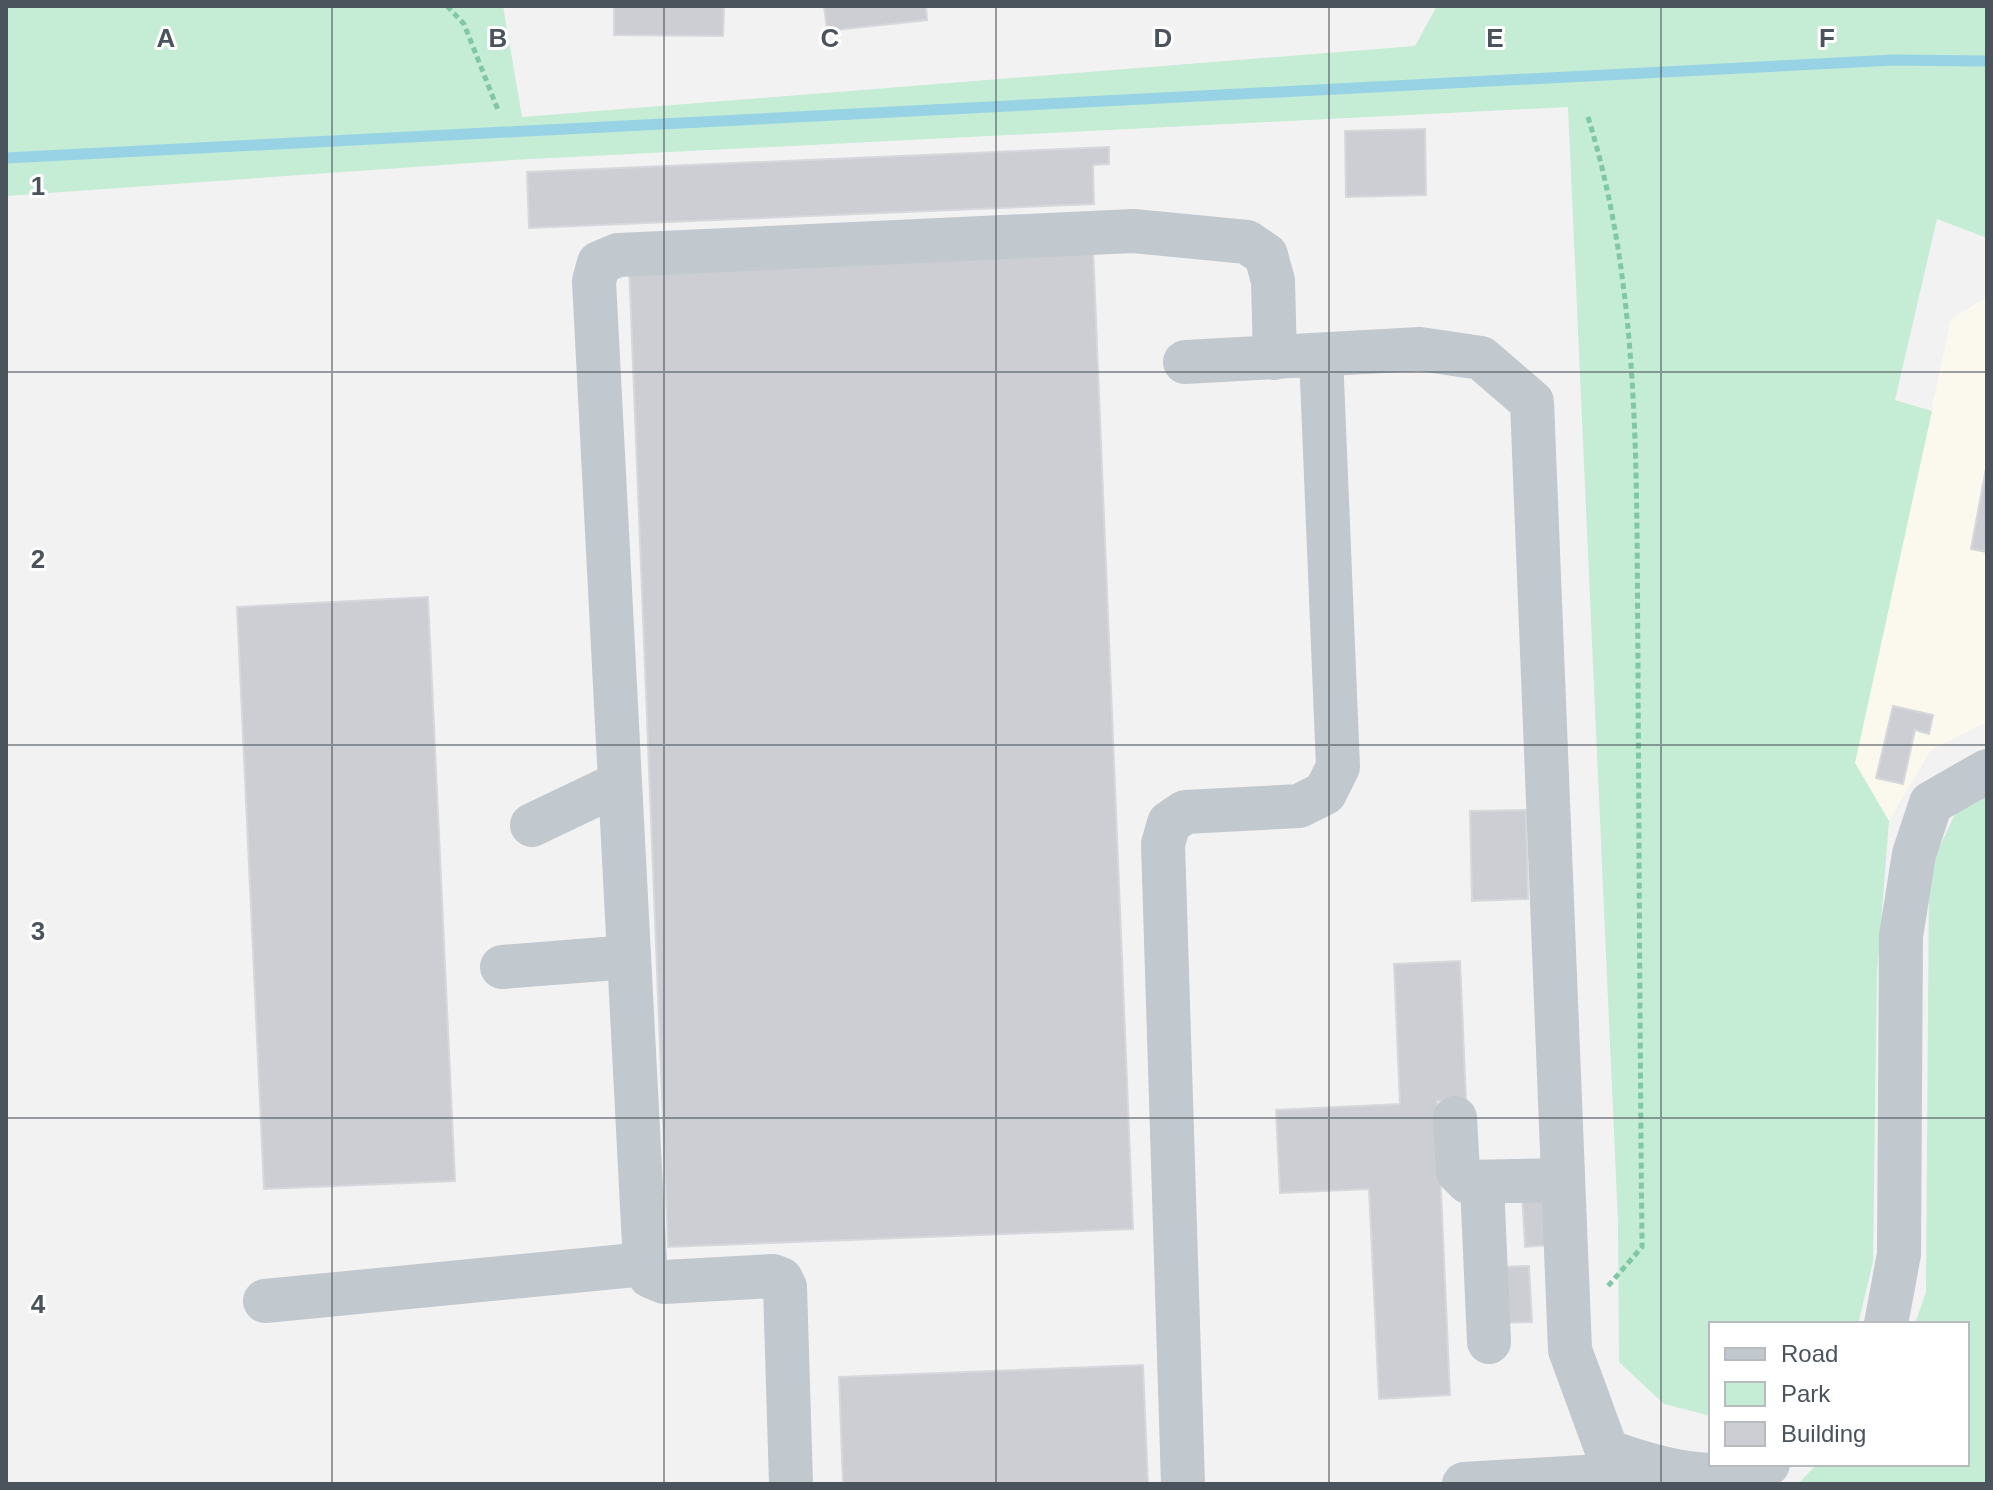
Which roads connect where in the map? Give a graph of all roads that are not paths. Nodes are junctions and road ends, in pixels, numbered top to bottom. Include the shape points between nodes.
1 (1321, 355) junction
2 (1275, 358) junction
3 (1185, 362) dead end
4 (1987, 771) edge
5 (620, 783) junction
6 (532, 825) dead end
7 (629, 957) junction
8 (502, 967) dead end
9 (1455, 1118) dead end
10 (1563, 1180) junction
11 (1482, 1184) junction
12 (645, 1264) junction
13 (265, 1301) dead end
14 (1886, 1322) edge
15 (1489, 1342) dead end
16 (1760, 1471) edge
17 (1665, 1472) junction
18 (791, 1484) edge
19 (1183, 1484) edge
20 (1464, 1484) edge

1 - 2 lane
1 - 10 lane via 1420,349 1481,358 1532,402
1 - 19 lane via 1338,767 1325,793 1299,806 1185,812 1169,823 1163,844
2 - 3 lane
2 - 5 lane via 1273,281 1266,255 1247,242 1133,231 618,255 599,263 594,281
4 - 14 lane via 1931,803 1914,854 1901,936 1899,1254
5 - 6 lane
5 - 7 lane
7 - 8 lane
7 - 12 lane
9 - 11 lane via 1458,1172 1468,1182
10 - 11 lane
10 - 17 lane via 1570,1350 1607,1451
11 - 15 lane
12 - 13 lane
12 - 18 lane via 650,1276 664,1282 781,1279
16 - 17 lane
17 - 20 lane

